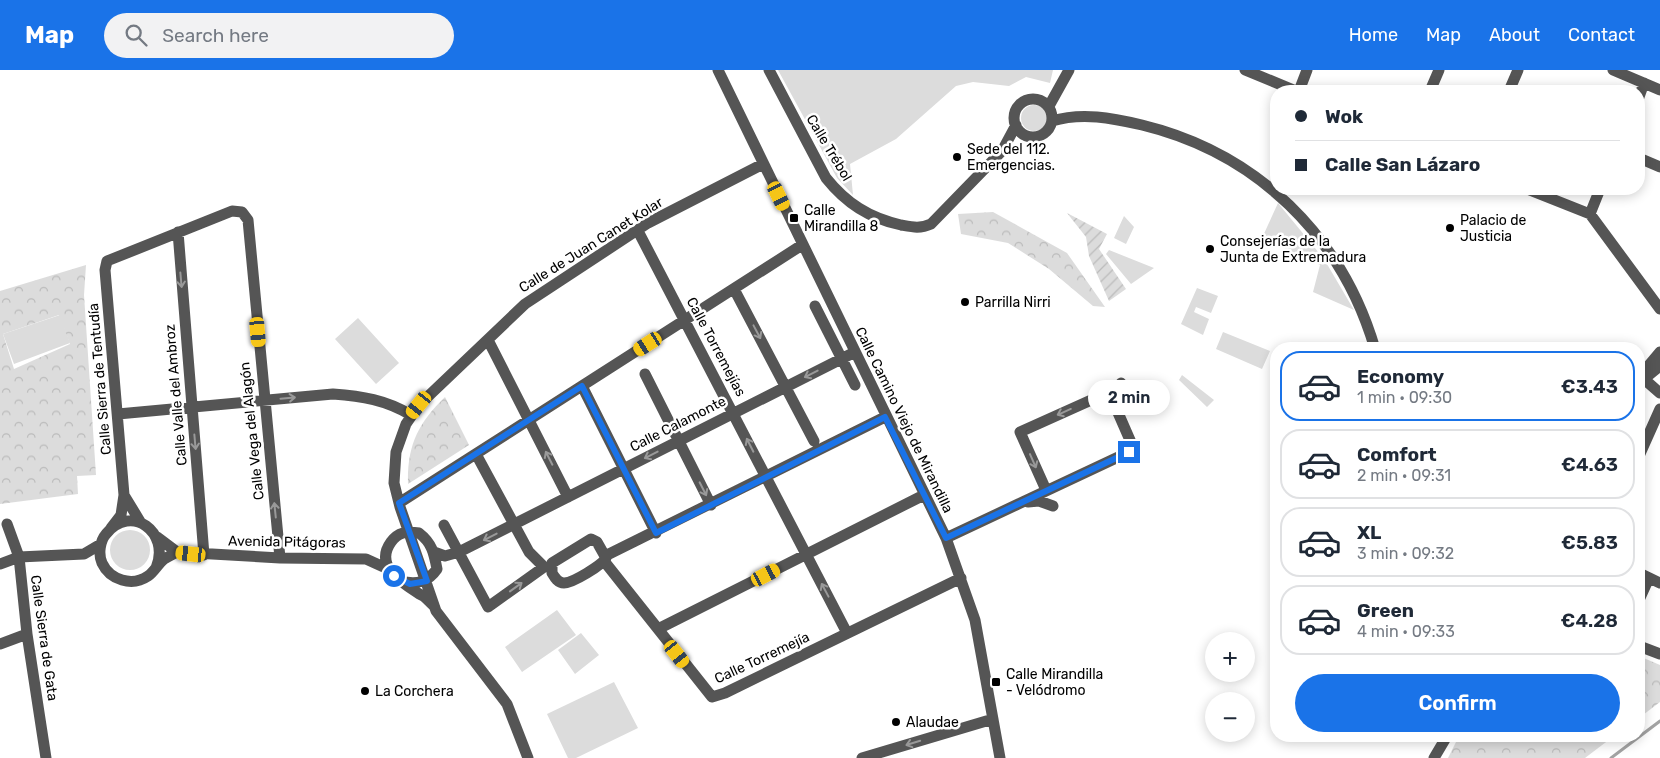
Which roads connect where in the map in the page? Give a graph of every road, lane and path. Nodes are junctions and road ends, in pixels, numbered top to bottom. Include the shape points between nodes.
1 (718, 70) edge
2 (769, 70) edge
3 (1070, 70) edge
4 (1244, 70) edge
5 (1307, 70) edge
6 (1518, 70) edge
7 (1613, 70) edge
8 (1435, 71) edge
9 (1062, 80) junction
10 (1644, 83) joint
11 (1282, 85) edge
12 (1300, 85) edge
13 (1432, 85) edge
14 (1512, 85) edge
15 (1660, 90) edge
16 (1039, 99) junction
17 (1050, 112) junction
18 (1016, 125) junction
19 (1027, 136) junction
20 (1002, 151) junction
21 (1645, 161) edge
22 (763, 164) junction
23 (1660, 167) edge
24 (1270, 188) edge
25 (1278, 195) edge
26 (1542, 195) edge
27 (1598, 195) edge
28 (1590, 214) junction
29 (638, 231) junction
30 (178, 232) junction
31 (802, 245) junction
32 (734, 289) junction
33 (815, 306) dead end
34 (1660, 310) edge
35 (685, 320) junction
36 (488, 340) junction
37 (1373, 342) edge
38 (855, 352) junction
39 (1660, 352) edge
40 (841, 359) junction
41 (1660, 366) edge
42 (1645, 373) edge
43 (645, 374) dead end
44 (1645, 376) edge
45 (1121, 383) dead end
46 (1645, 383) edge
47 (855, 385) dead end
48 (582, 386) junction
49 (786, 387) junction
50 (1109, 392) junction
51 (1660, 393) edge
52 (264, 401) junction
53 (192, 406) junction
54 (1660, 409) edge
55 (118, 414) junction
56 (734, 414) junction
57 (412, 415) junction
58 (885, 417) junction
59 (529, 420) junction
60 (678, 441) junction
61 (814, 441) dead end
62 (1645, 443) edge
63 (476, 454) junction
64 (624, 469) junction
65 (766, 477) junction
66 (1046, 490) junction
67 (124, 495) junction
68 (924, 495) junction
69 (568, 497) junction
70 (399, 503) junction
71 (1021, 503) junction
72 (711, 505) junction
73 (1053, 506) dead end
74 (141, 523) junction
75 (8, 524) dead end
76 (514, 524) junction
77 (444, 525) dead end
78 (111, 528) junction
79 (409, 531) junction
80 (656, 533) junction
81 (157, 537) junction
82 (946, 538) junction
83 (101, 544) junction
84 (388, 545) junction
85 (177, 552) junction
86 (459, 552) junction
87 (84, 554) junction
88 (439, 554) junction
89 (806, 554) junction
90 (204, 555) junction
91 (19, 558) junction
92 (280, 558) junction
93 (366, 558) junction
94 (605, 558) junction
95 (0, 564) edge
96 (103, 565) junction
97 (156, 568) junction
98 (547, 568) junction
99 (388, 569) junction
100 (1645, 576) edge
101 (961, 578) junction
102 (401, 581) junction
103 (427, 581) junction
104 (1660, 583) edge
105 (435, 606) junction
106 (658, 630) junction
107 (27, 634) junction
108 (847, 634) junction
109 (0, 644) edge
110 (1645, 648) edge
111 (1660, 654) edge
112 (993, 719) junction
113 (1443, 742) edge
114 (46, 758) edge
115 (527, 758) edge
116 (862, 758) edge
117 (1000, 758) edge
118 (1434, 758) edge

1 - 22 street, Calle Camino Viejo de Mirandilla
2 - 20 street, Calle Trébol via 826,178 853,206 880,220 922,228 931,224
3 - 9 street
4 - 11 street
5 - 12 street
6 - 14 street
7 - 10 street
8 - 13 street
9 - 16 street
9 - 17 street
10 - 15 street
16 - 17 street
16 - 18 street via 1028,99 1019,105 1014,114
17 - 19 street via 1044,133
17 - 24 street via 1126,121 1170,132 1217,152
18 - 19 street
18 - 20 street, Calle Trébol
19 - 20 street, Calle Trébol
21 - 23 street
22 - 29 street, Calle de Juan Canet Kolar
22 - 31 street, Calle Camino Viejo de Mirandilla
25 - 37 street via 1320,238 1347,279
26 - 28 street
27 - 28 street
28 - 34 street
29 - 35 street, Calle Torremejías
29 - 36 street, Calle de Juan Canet Kolar via 525,304
30 - 52 street, Calle Vega del Alagón via 232,211 242,212 248,220
30 -> 53 street, Calle Valle del Ambroz
30 - 55 street, Calle Sierra de Tentudía via 108,261 106,270
31 - 32 street
31 - 38 street, Calle Camino Viejo de Mirandilla
32 - 35 street
32 -> 49 street
33 - 40 street
35 - 48 street
35 - 56 street, Calle Torremejías
36 - 57 street, Calle de Juan Canet Kolar
36 - 59 street
38 - 40 street, Calle Calamonte
38 - 58 street, Calle Camino Viejo de Mirandilla
39 - 42 street
40 - 47 street
40 -> 49 street, Calle Calamonte
41 - 44 street
43 - 60 street
45 - 50 street
46 - 51 street
48 - 59 street
48 - 64 street
49 - 56 street, Calle Calamonte
49 - 61 street
50 - 66 street via 1133,447 1129,452
50 -> 66 street via 1020,432
52 - 53 street
52 -> 57 street via 333,394 360,396 396,405
92 -> 52 street, Calle Vega del Alagón
53 - 55 street
53 -> 90 street, Calle Valle del Ambroz
54 - 62 street
55 - 67 street, Calle Sierra de Tentudía
56 - 60 street, Calle Calamonte
65 -> 56 street, Calle Torremejías
57 - 70 street, Calle de Juan Canet Kolar via 396,452 394,483
58 - 65 street
58 - 68 street, Calle Camino Viejo de Mirandilla
59 - 63 street
69 -> 59 street
60 -> 64 street, Calle Calamonte
60 -> 72 street
63 - 70 street
63 - 76 street
64 - 69 street, Calle Calamonte
64 - 80 street
65 - 72 street
65 - 89 street
66 - 71 street
67 - 74 street, Calle Sierra de Tentudía
67 - 78 street, Calle Sierra de Tentudía via 121,515
68 - 82 street, Calle Camino Viejo de Mirandilla
68 - 89 street
69 - 76 street, Calle Calamonte
70 - 79 street, Calle de Juan Canet Kolar
71 - 73 street via 1039,500
71 - 82 street
72 - 80 street
74 - 78 street via 125,522
74 - 81 street
75 - 91 street, Calle Sierra de Gata
76 -> 86 street, Calle Calamonte
76 - 98 street via 529,552
77 - 86 street
78 - 83 street
79 - 84 street
79 - 88 street via 419,533
79 - 103 street, Calle de Juan Canet Kolar
80 - 94 street
81 - 85 street
81 - 97 street via 161,547
82 - 101 street, Calle Camino Viejo de Mirandilla
83 - 87 street
83 - 96 street
84 - 93 street
84 - 99 street
85 - 90 street, Avenida Pitágoras
85 - 97 street
86 - 88 street, Calle Calamonte
86 -> 98 street via 488,607
87 - 91 street
87 - 96 street
88 - 103 street via 437,569
89 - 106 street
108 -> 89 street
90 - 92 street, Avenida Pitágoras
91 - 95 street
91 - 107 street, Calle Sierra de Gata
92 - 93 street, Avenida Pitágoras
93 - 99 street, Avenida Pitágoras
94 - 98 street via 570,582 558,581
94 - 98 street, Calle Torremejía via 597,542 591,539
94 - 106 street, Calle Torremejía
96 - 97 street via 109,573 128,582 143,578
99 - 102 street, Avenida Pitágoras
100 - 104 street
101 - 108 street, Calle Torremejía
101 - 112 street, Calle Camino Viejo de Mirandilla via 975,620
102 - 103 street via 410,584
102 - 105 street, Avenida Pitágoras
103 - 105 street, Calle de Juan Canet Kolar
105 - 115 street via 507,704
106 - 108 street, Calle Torremejía via 712,697
107 - 109 street
107 - 114 street, Calle Sierra de Gata
110 - 111 street
112 -> 116 street
112 - 117 street, Calle Camino Viejo de Mirandilla
113 - 118 street

